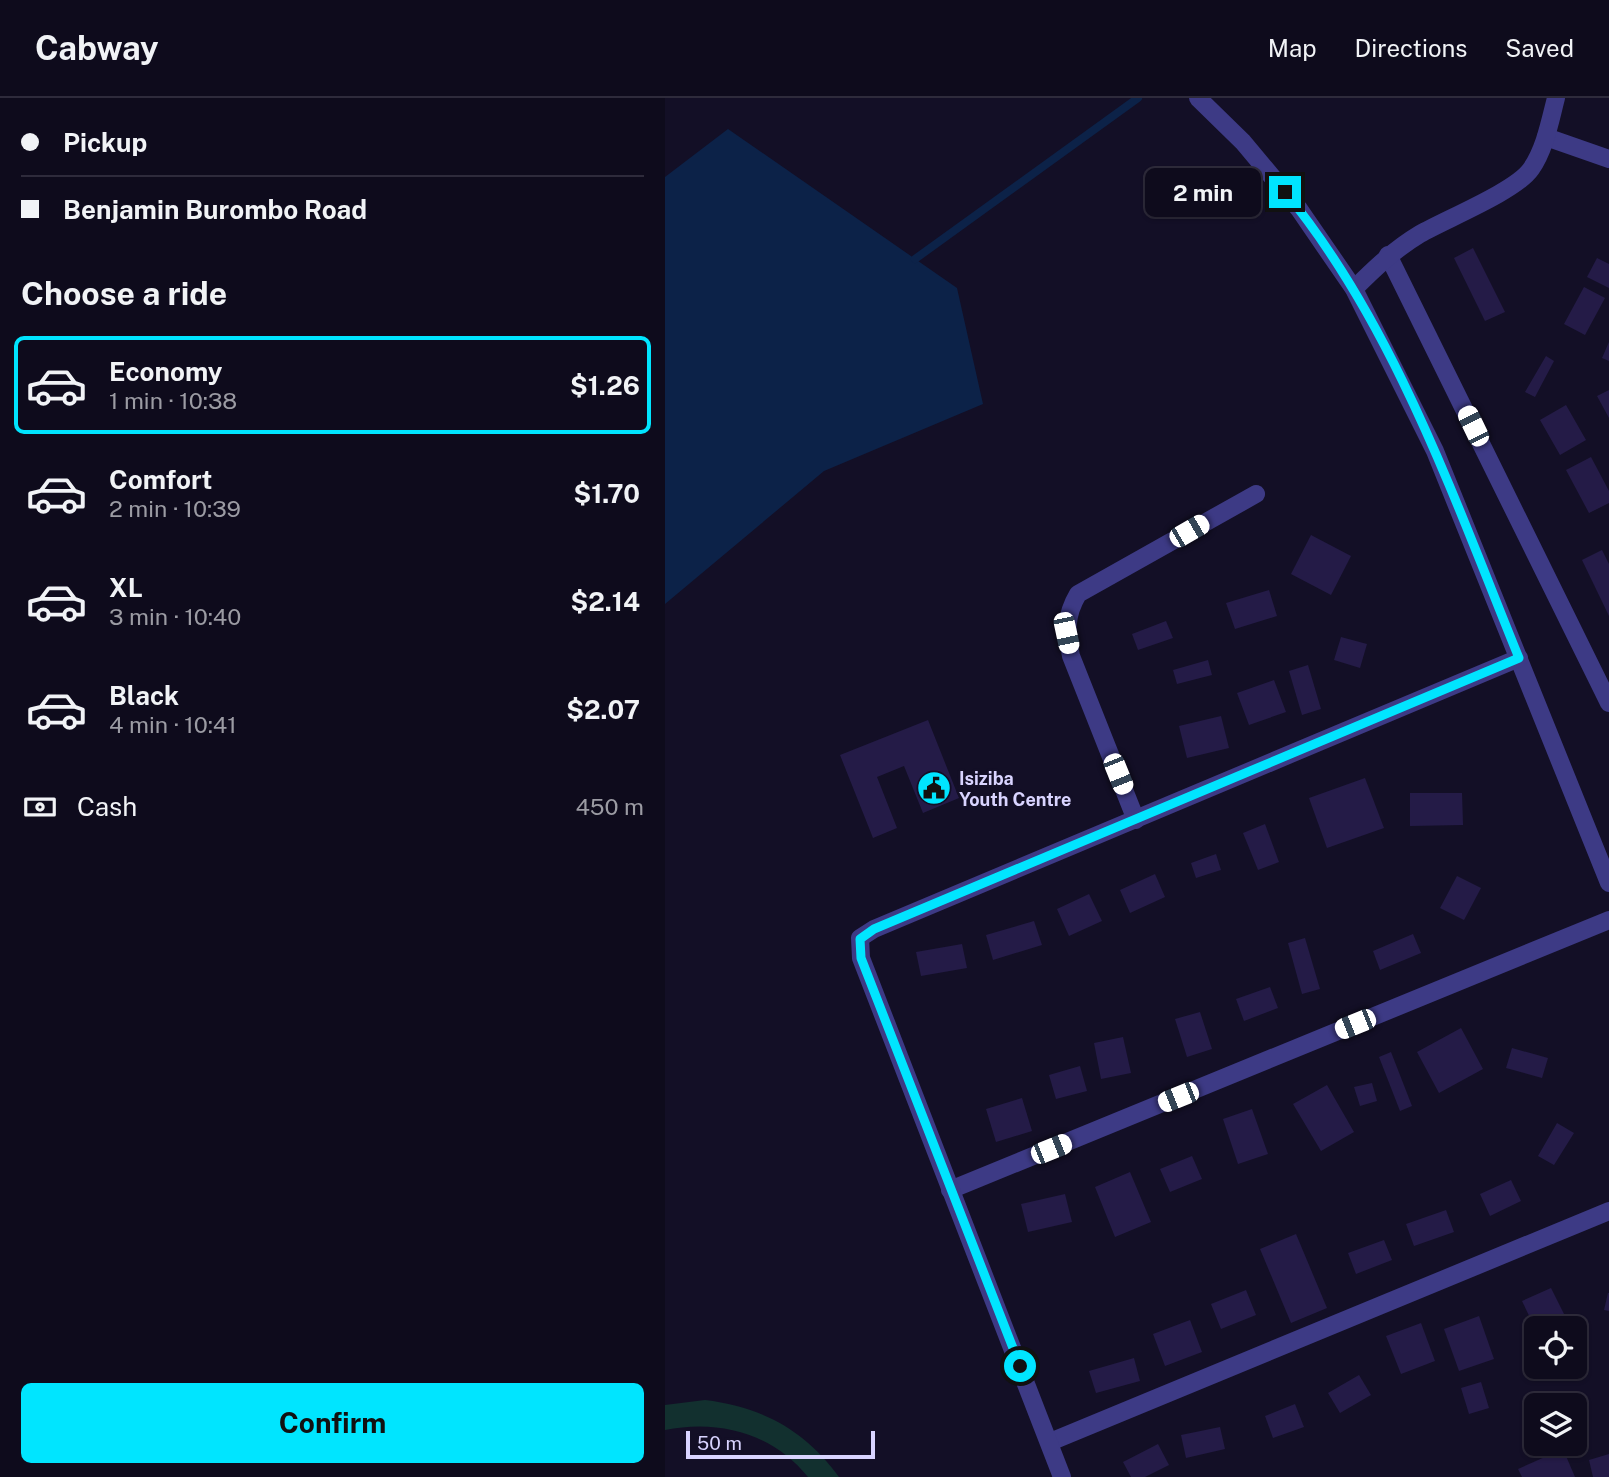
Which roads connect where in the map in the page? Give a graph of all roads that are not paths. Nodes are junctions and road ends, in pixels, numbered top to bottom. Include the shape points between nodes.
1 (1198, 98) edge
2 (1556, 98) edge
3 (1546, 137) junction
4 (1609, 159) edge
5 (1388, 255) junction
6 (1354, 289) junction
7 (1256, 494) dead end
8 (1519, 658) junction
9 (1601, 668) edge
10 (1609, 703) edge
11 (1136, 821) junction
12 (1609, 883) edge
13 (1609, 920) edge
14 (950, 1190) junction
15 (1609, 1211) edge
16 (1050, 1442) junction
17 (1062, 1477) edge

1 - 6 street via 1243,142 1299,209
2 - 3 street
3 - 4 street
3 - 5 street via 1531,170 1516,183
5 - 6 street
5 - 9 street
6 - 8 street via 1435,451
7 - 11 street via 1078,594 1067,612 1071,656
8 - 11 street
8 - 12 street
9 - 10 street
11 - 14 street via 874,929 860,939 861,958
13 - 14 street
14 - 16 street
15 - 16 street
16 - 17 street

